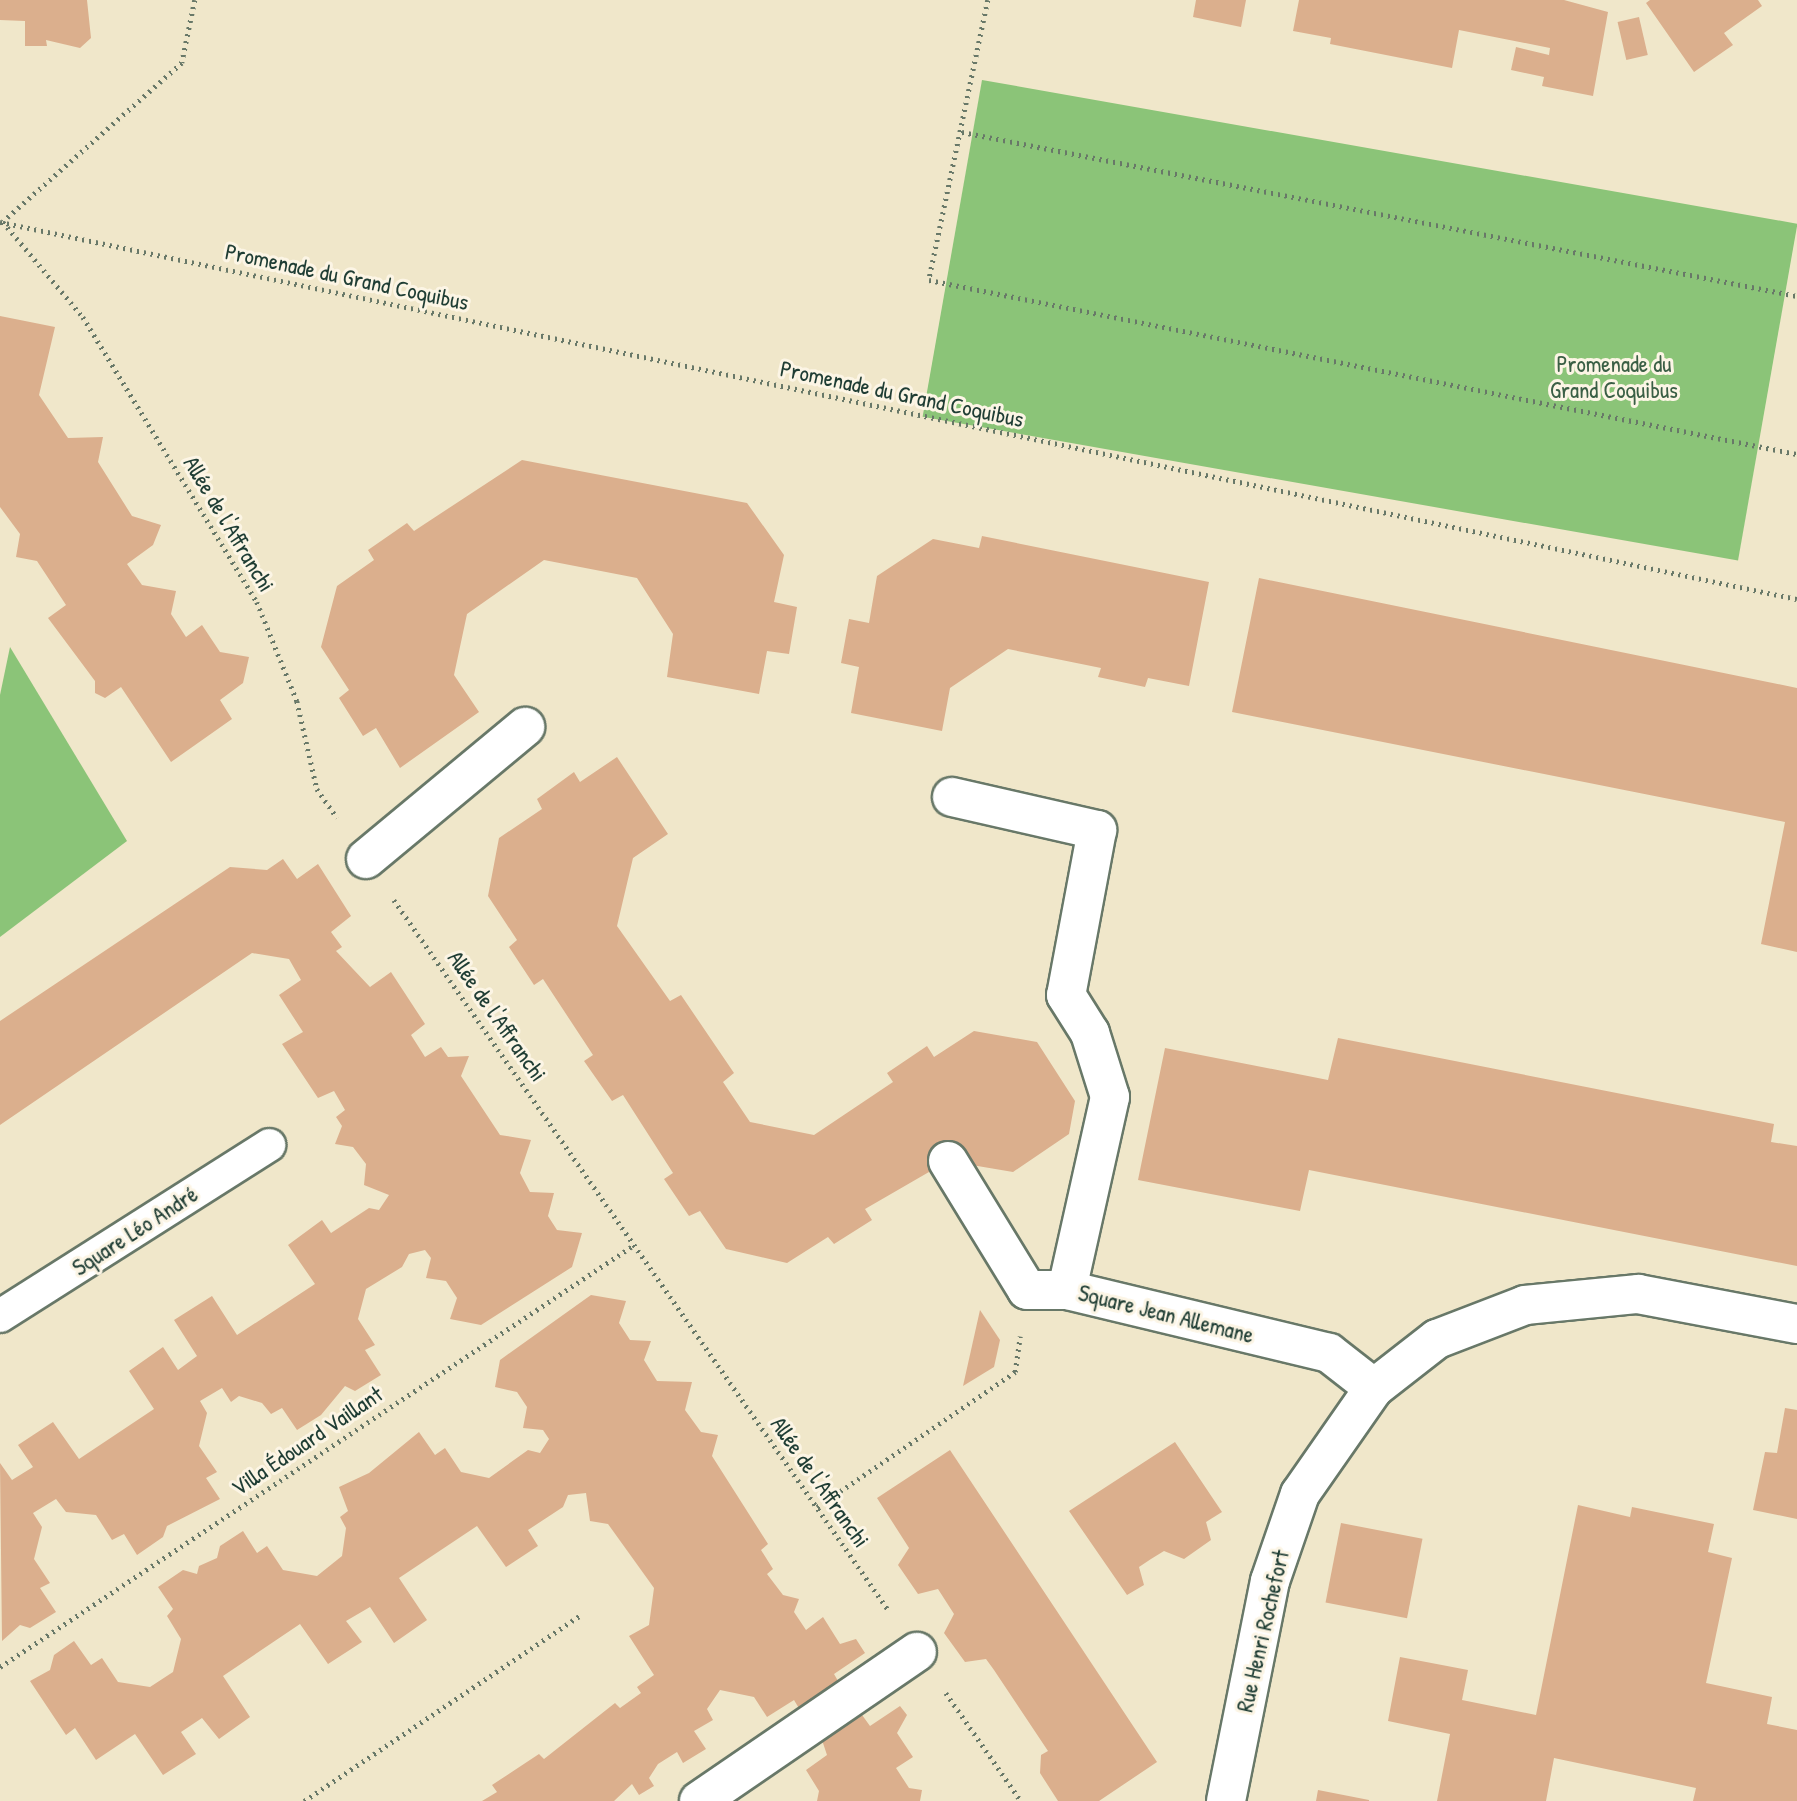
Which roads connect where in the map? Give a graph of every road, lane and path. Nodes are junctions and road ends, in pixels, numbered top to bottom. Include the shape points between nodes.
1 (195, 0) edge
2 (988, 0) edge
3 (962, 132) junction
4 (2, 222) edge
5 (1797, 296) edge
6 (1797, 454) edge
7 (1797, 599) edge
8 (525, 727) dead end
9 (952, 797) dead end
10 (366, 859) junction
11 (269, 1145) dead end
12 (948, 1161) dead end
13 (634, 1245) junction
14 (1027, 1290) junction
15 (1068, 1290) junction
16 (0, 1316) edge
17 (1797, 1324) edge
18 (1374, 1388) junction
19 (817, 1507) junction
20 (582, 1614) dead end
21 (918, 1652) junction
22 (0, 1667) edge
23 (304, 1801) edge
24 (699, 1801) edge
25 (1021, 1801) edge
26 (1226, 1801) edge

1 - 4 path via 182,64
2 - 3 path
3 - 5 path
3 - 6 path via 929,280
4 - 7 path, Promenade du Grand Coquibus
4 - 10 path, Allée de l'Affranchi via 83,317 257,601 297,701 317,789
8 - 10 street
9 - 15 street, Square Jean Allemane via 1097,830 1066,995 1090,1033 1110,1097
10 - 13 path, Allée de l'Affranchi
11 - 16 lane, Square Léo André
12 - 14 street
13 - 19 path, Allée de l'Affranchi
13 - 22 path, Villa Édouard Vaillant
14 - 15 street
14 - 19 path via 1015,1372
15 - 18 street, Square Jean Allemane via 1329,1353
17 - 18 street, Rue Henri Rochefort via 1638,1294 1525,1305 1437,1339
18 - 26 street, Rue Henri Rochefort via 1300,1494 1270,1581
19 - 21 path, Allée de l'Affranchi
20 - 23 path
21 - 24 street
21 - 25 path, Allée de l'Affranchi

